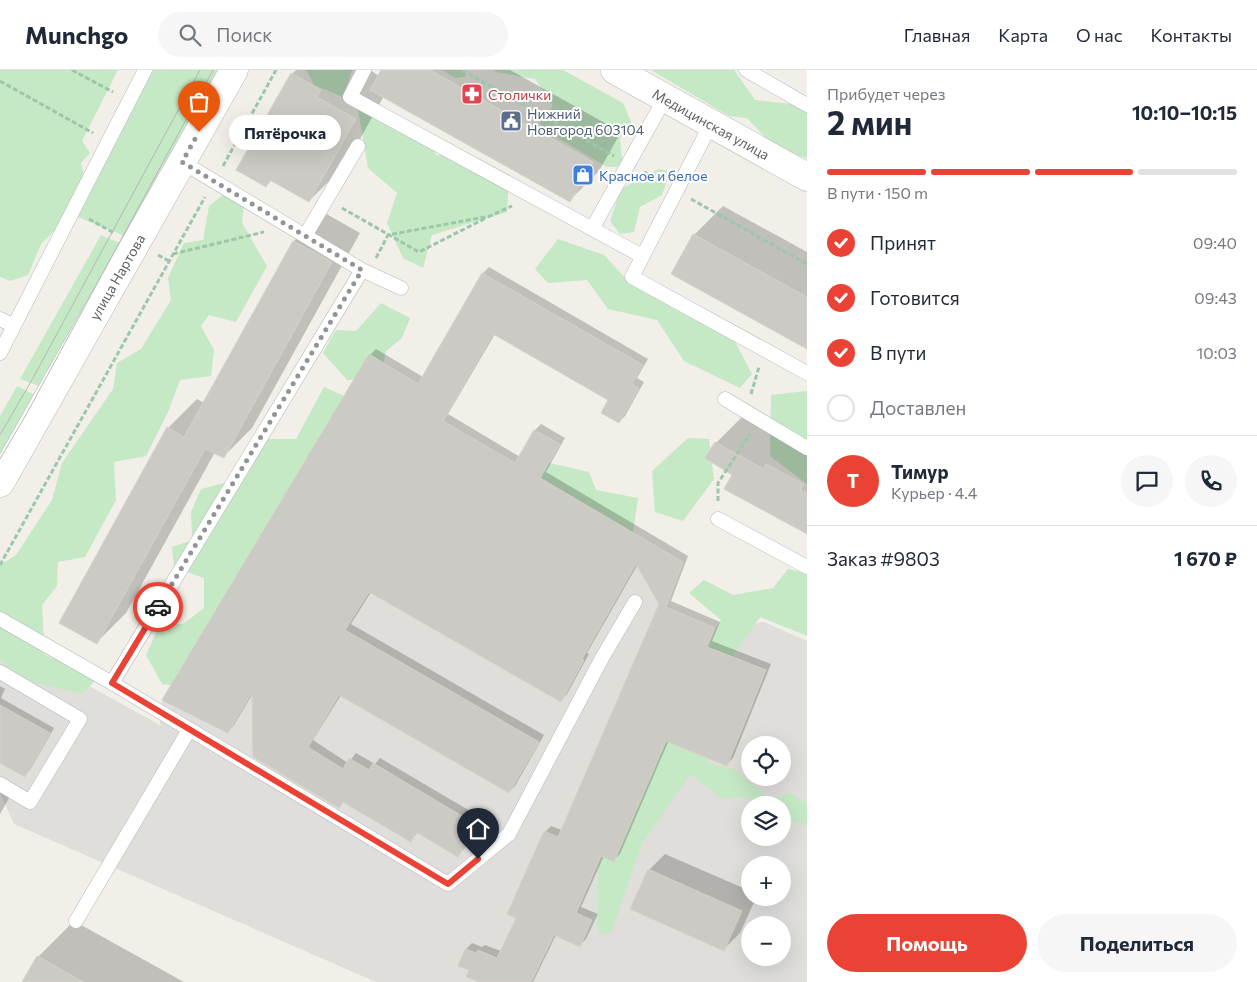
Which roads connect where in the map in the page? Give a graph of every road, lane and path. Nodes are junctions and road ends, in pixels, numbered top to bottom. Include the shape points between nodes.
1 (72, 70) edge
2 (145, 70) edge
3 (234, 70) edge
4 (276, 70) edge
5 (364, 70) edge
6 (615, 70) edge
7 (746, 70) edge
8 (0, 81) edge
9 (114, 93) dead end
10 (665, 98) junction
11 (807, 105) edge
12 (711, 124) junction
13 (94, 134) dead end
14 (358, 146) dead end
15 (182, 162) junction
16 (807, 177) edge
17 (214, 182) junction
18 (533, 197) junction
19 (327, 199) junction
20 (490, 216) junction
21 (289, 226) junction
22 (592, 229) junction
23 (388, 234) junction
24 (305, 236) junction
25 (173, 254) junction
26 (642, 256) junction
27 (365, 271) junction
28 (402, 288) dead end
29 (0, 319) edge
30 (14, 326) junction
31 (0, 353) edge
32 (807, 373) edge
33 (756, 381) dead end
34 (725, 400) dead end
35 (753, 416) junction
36 (807, 448) edge
37 (0, 483) edge
38 (718, 519) joint
39 (0, 565) edge
40 (807, 566) edge
41 (635, 602) dead end
42 (0, 619) edge
43 (0, 672) edge
44 (112, 683) junction
45 (189, 730) junction
46 (0, 784) edge
47 (76, 921) dead end

1 - 9 path
2 - 30 lane
3 - 15 street, улица Нартова
4 - 17 path
5 - 18 lane via 350,97
6 - 10 street, Медицинская улица
7 - 11 lane
8 - 13 path
10 - 12 street, Медицинская улица
10 - 22 lane
12 - 16 street, Медицинская улица
12 - 26 lane
14 - 19 lane
15 - 17 lane
15 - 37 street, улица Нартова
17 - 21 lane
17 - 25 path
18 - 20 path
18 - 22 lane
19 - 23 path
19 - 24 lane
20 - 23 path
20 - 23 path via 419,252
21 - 24 lane
21 - 25 path
22 - 26 lane
23 - 27 path
24 - 27 lane
25 - 39 path
26 - 32 lane via 632,276
27 - 28 lane
27 - 44 lane
29 - 30 lane
30 - 31 lane
33 - 35 path via 748,403
34 - 35 lane
35 - 36 lane
35 - 38 path via 756,424 718,484
38 - 40 lane
41 - 45 lane via 509,834 448,884
42 - 44 lane
43 - 46 lane via 80,719 30,802
44 - 45 lane
45 - 47 lane

